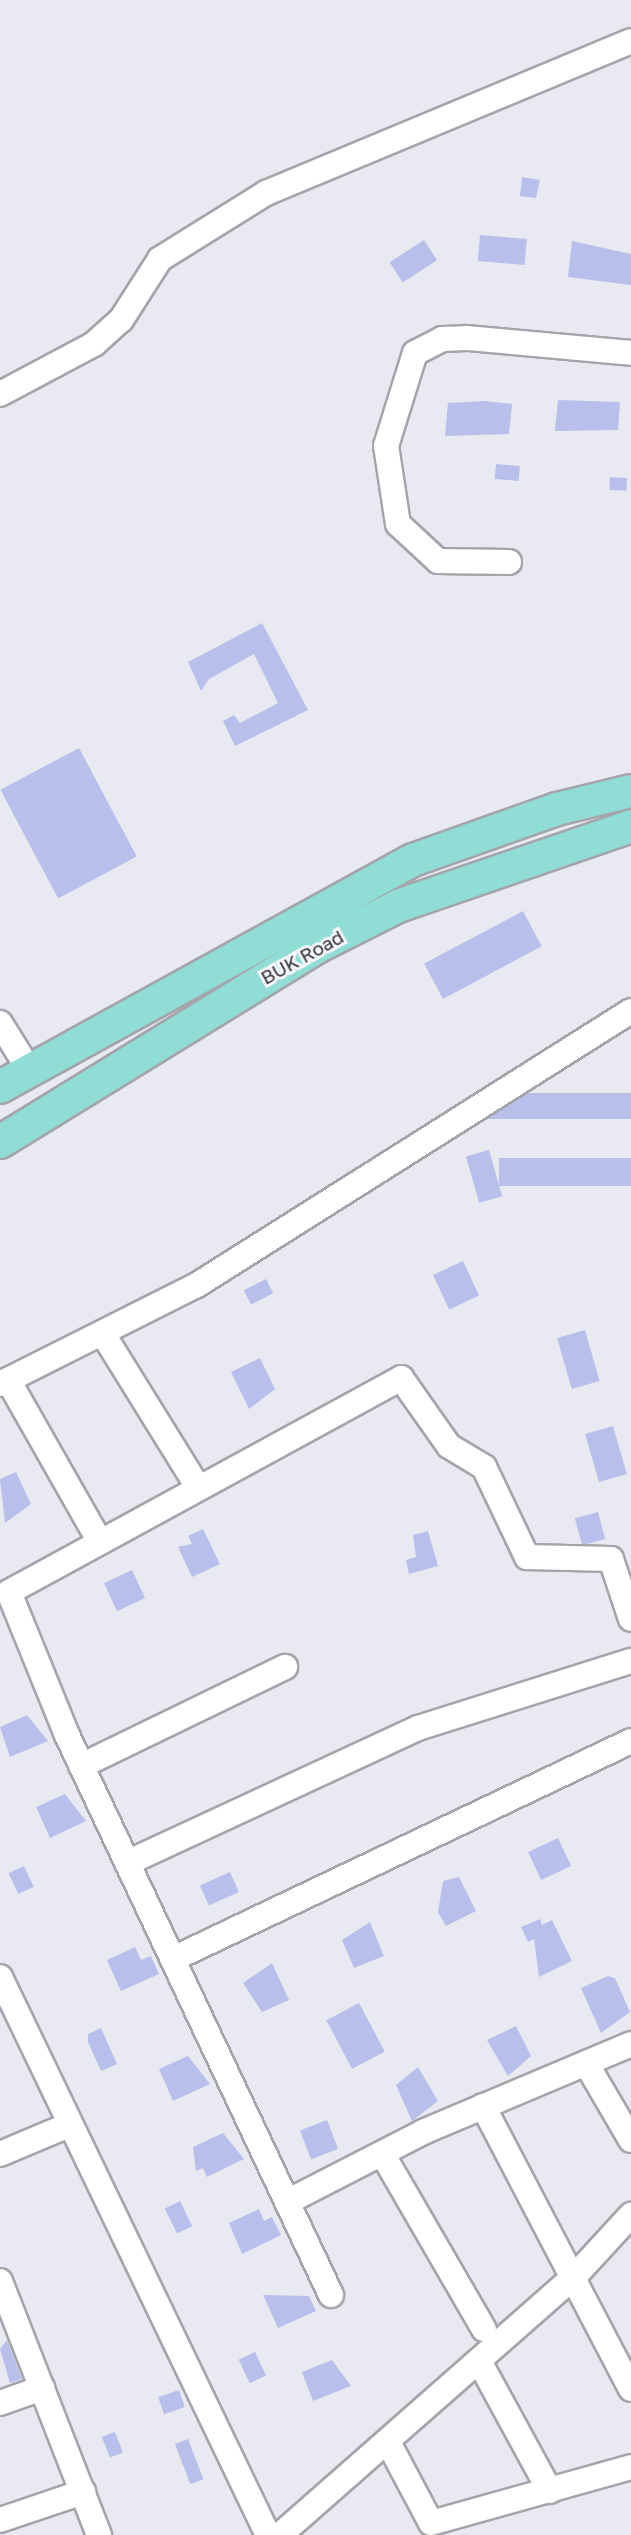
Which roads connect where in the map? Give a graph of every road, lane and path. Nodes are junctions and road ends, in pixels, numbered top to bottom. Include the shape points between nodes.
1 (631, 41) edge
2 (631, 353) edge
3 (0, 394) edge
4 (509, 562) dead end
5 (631, 791) edge
6 (631, 826) edge
7 (631, 1011) edge
8 (0, 1023) edge
9 (28, 1068) junction
10 (0, 1087) edge
11 (0, 1142) edge
12 (103, 1334) junction
13 (4, 1382) edge
14 (198, 1487) junction
15 (99, 1540) junction
16 (631, 1619) edge
17 (631, 1661) edge
18 (285, 1667) dead end
19 (631, 1741) edge
20 (81, 1766) junction
21 (127, 1863) junction
22 (173, 1959) junction
23 (0, 1977) edge
24 (7, 2011) edge
25 (631, 2043) edge
26 (586, 2063) junction
27 (483, 2106) junction
28 (69, 2125) junction
29 (631, 2140) edge
30 (0, 2154) edge
31 (383, 2155) junction
32 (287, 2202) junction
33 (631, 2215) edge
34 (573, 2278) junction
35 (0, 2281) edge
36 (331, 2295) dead end
37 (484, 2329) dead end
38 (479, 2361) junction
39 (42, 2388) junction
40 (631, 2389) edge
41 (0, 2403) edge
42 (389, 2444) junction
43 (631, 2467) edge
44 (83, 2491) junction
45 (550, 2491) junction
46 (0, 2520) edge
47 (99, 2535) edge
48 (268, 2535) edge
49 (280, 2535) edge

1 - 3 street via 266,193 160,259 121,320 94,344
2 - 4 street via 467,338 442,339 415,353 386,446 398,524 438,561
5 - 9 main road, BUK Road via 557,809 413,860
6 - 11 main road, BUK Road via 398,906 282,967
7 - 12 street via 197,1285
8 - 9 street
9 - 10 main road, BUK Road
12 - 13 street
12 - 14 street
13 - 15 street
14 - 15 street
14 - 16 street via 407,1380 449,1446 484,1467 527,1557 611,1559
15 - 20 street via 9,1592
17 - 21 street via 418,1728
18 - 20 street
19 - 22 street
20 - 21 street
21 - 22 street
22 - 32 street
23 - 24 street
24 - 28 street
25 - 26 street
26 - 27 street
26 - 29 street
27 - 31 street
27 - 34 street
28 - 30 street
28 - 48 street
31 - 32 street
31 - 37 street
32 - 36 street
33 - 34 street
34 - 38 street
34 - 40 street
35 - 39 street
38 - 42 street
38 - 45 street
39 - 41 street
39 - 44 street
42 - 45 street via 431,2523
42 - 49 street
43 - 45 street
44 - 46 street
44 - 47 street

